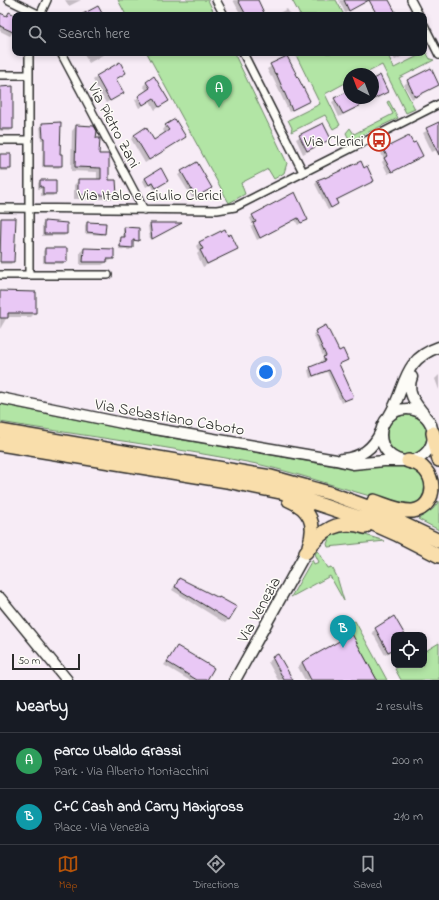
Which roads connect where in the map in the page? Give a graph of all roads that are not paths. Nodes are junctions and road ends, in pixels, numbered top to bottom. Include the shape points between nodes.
1 (10, 0) edge
2 (47, 0) edge
3 (216, 0) edge
4 (411, 0) edge
5 (34, 12) edge
6 (41, 12) edge
7 (222, 12) edge
8 (417, 12) edge
9 (427, 31) edge
10 (439, 55) edge
11 (29, 56) edge
12 (62, 56) edge
13 (245, 56) edge
14 (0, 75) edge
15 (29, 75) junction
16 (439, 104) edge
17 (0, 140) edge
18 (29, 140) junction
19 (303, 172) junction
20 (0, 208) edge
21 (30, 208) junction
22 (144, 210) junction
23 (0, 275) edge
24 (29, 275) junction
25 (108, 275) dead end
26 (439, 347) edge
27 (0, 398) edge
28 (426, 418) junction
29 (384, 423) junction
30 (0, 431) edge
31 (433, 433) junction
32 (0, 444) edge
33 (336, 460) junction
34 (439, 460) edge
35 (406, 461) junction
36 (271, 477) junction
37 (208, 478) junction
38 (439, 541) edge
39 (306, 552) junction
40 (439, 556) edge
41 (439, 560) edge
42 (0, 598) edge
43 (67, 680) edge
44 (235, 680) edge

1 - 5 street
2 - 6 street
3 - 7 street
4 - 8 street
9 - 10 street
11 - 15 street
12 - 22 street, Via Pietro Zani
13 - 19 street
14 - 15 street
15 - 18 street
16 - 19 street, Via Italo e Giulio Clerici
17 - 18 street
18 - 21 street
19 - 22 street, Via Italo e Giulio Clerici via 235,207 221,210
20 - 21 street, Via Italo e Giulio Clerici
21 - 22 street, Via Italo e Giulio Clerici
21 - 24 street
23 - 24 street
24 - 25 street
26 - 28 street via 416,369 410,382 412,396
26 - 29 street via 425,353 410,368 405,376 401,394
27 - 33 street, Via Sebastiano Caboto via 132,425
28 - 29 street via 416,411 403,410 391,415
28 - 31 street
29 - 33 street, Via Sebastiano Caboto via 375,441 364,453
29 - 35 street via 381,438 384,446 392,456
30 - 36 highway
31 - 34 highway
31 - 35 street via 431,445 426,452 416,460
32 - 37 highway
33 - 35 street, Via Sebastiano Caboto via 353,464
35 - 36 highway via 417,463 429,470 435,487 434,496 428,505 412,511 316,483
36 - 38 highway via 366,506
37 - 39 highway via 301,506 312,523 312,538
37 - 40 highway via 266,489 322,504 378,526
39 - 41 highway via 328,530 349,524 378,532
39 - 44 street, Via Venezia
42 - 43 street

